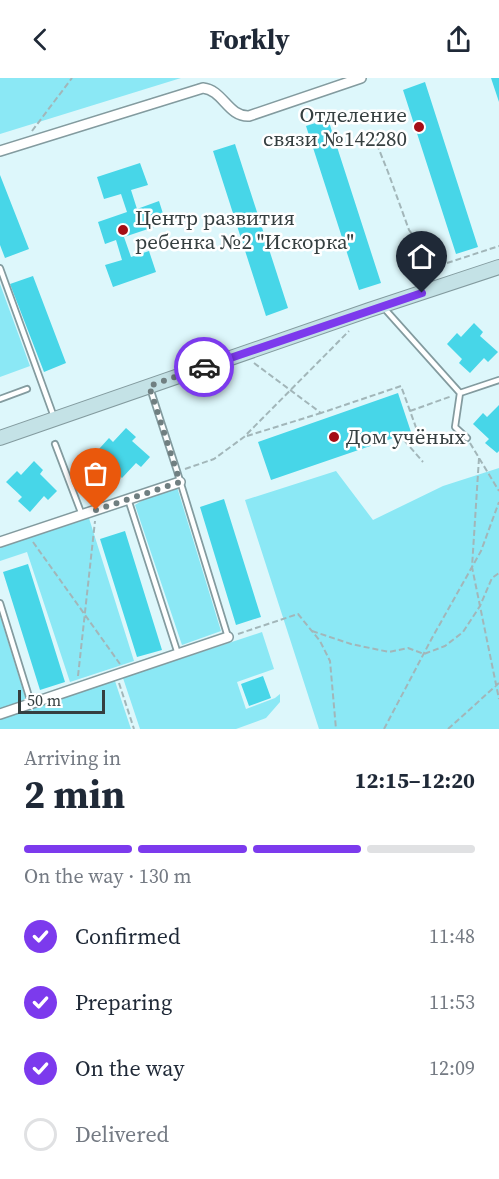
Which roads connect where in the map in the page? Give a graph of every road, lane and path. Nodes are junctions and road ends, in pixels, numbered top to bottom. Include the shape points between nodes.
1 (72, 78) edge
2 (361, 78) edge
3 (375, 135) dead end
4 (22, 144) junction
5 (0, 151) edge
6 (499, 246) edge
7 (499, 267) edge
8 (0, 268) edge
9 (383, 306) junction
10 (353, 326) dead end
11 (242, 354) junction
12 (499, 380) edge
13 (149, 386) junction
14 (27, 390) dead end
15 (291, 390) junction
16 (460, 393) junction
17 (0, 399) edge
18 (410, 411) junction
19 (321, 413) junction
20 (54, 419) junction
21 (244, 437) junction
22 (0, 438) edge
23 (467, 438) joint
24 (55, 444) dead end
25 (479, 458) junction
26 (423, 462) dead end
27 (177, 471) junction
28 (180, 482) junction
29 (499, 491) edge
30 (128, 499) junction
31 (499, 502) edge
32 (96, 510) junction
33 (82, 515) junction
34 (27, 532) junction
35 (0, 542) edge
36 (472, 567) junction
37 (499, 573) edge
38 (0, 603) edge
39 (480, 606) junction
40 (85, 613) junction
41 (312, 631) junction
42 (228, 637) junction
43 (178, 654) junction
44 (424, 654) junction
45 (121, 673) junction
46 (497, 683) edge
47 (77, 688) junction
48 (499, 699) edge
49 (31, 703) junction
50 (0, 714) edge
51 (134, 729) edge
52 (336, 729) edge
53 (384, 729) edge
54 (448, 729) edge

1 - 4 path
2 - 4 street via 249,116 235,112 213,91 203,88
3 - 6 path via 409,230 444,264
4 - 5 street
7 - 9 street
8 - 20 lane
9 - 11 street
9 - 16 lane
10 - 15 path
11 - 13 street
11 - 15 path
12 - 16 lane
13 - 20 street
13 - 27 lane
14 - 17 lane
15 - 19 path
15 - 21 path
16 - 18 path
16 - 23 lane via 455,427
18 - 19 path via 401,386
18 - 26 path via 418,433 404,440
19 - 21 path
20 - 22 street
21 - 27 path via 214,459
23 - 25 path
24 - 33 lane
25 - 29 path
25 - 36 path
27 - 28 lane
28 - 30 street
28 - 42 lane
30 - 32 street
30 - 43 lane
31 - 36 path
32 - 33 street
32 - 40 path
33 - 34 street
34 - 35 street
34 - 40 path
36 - 39 path
36 - 44 path
37 - 39 path via 492,578
38 - 49 lane
39 - 44 path via 463,632 445,646
39 - 46 path
40 - 45 path
40 - 47 path
41 - 42 path via 298,614
41 - 44 path via 389,652 408,648
41 - 52 path via 330,661
42 - 43 street
43 - 45 street
44 - 53 path
45 - 47 street
45 - 51 path
46 - 48 path
46 - 54 path
47 - 49 street
49 - 50 street

